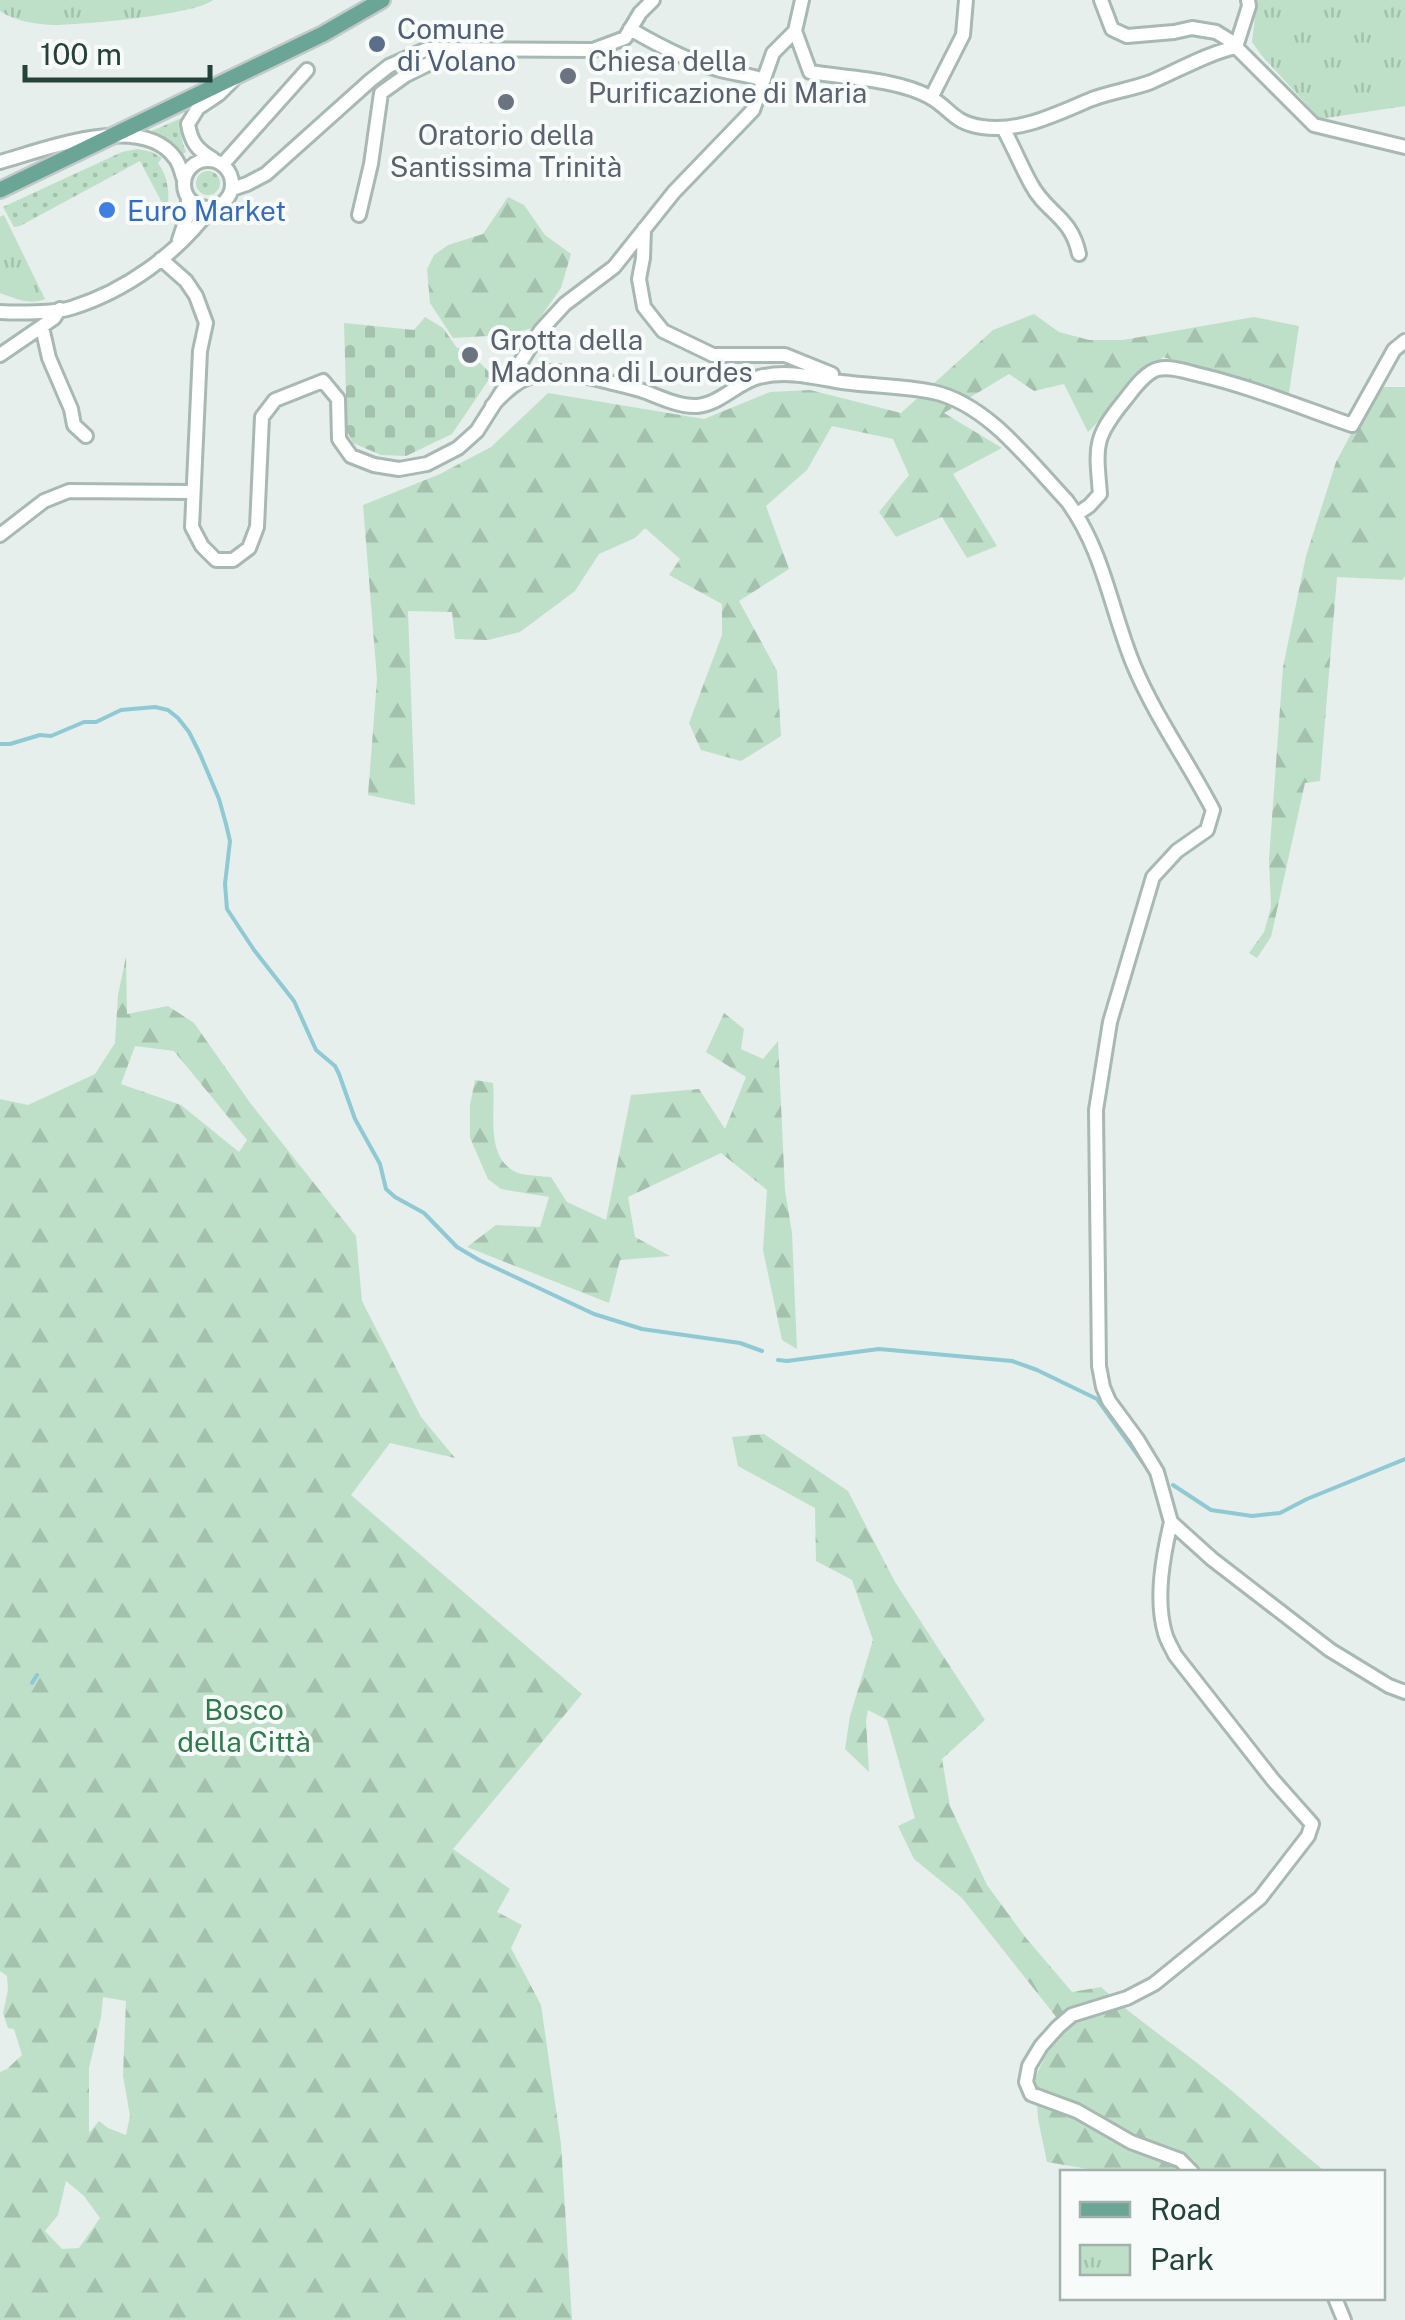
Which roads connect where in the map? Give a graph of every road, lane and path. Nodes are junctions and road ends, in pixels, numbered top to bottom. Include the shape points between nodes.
1 (382, 0) edge
2 (653, 0) edge
3 (802, 0) edge
4 (966, 0) edge
5 (1101, 0) edge
6 (1248, 0) edge
7 (630, 29) junction
8 (794, 31) junction
9 (1236, 47) junction
10 (455, 50) junction
11 (307, 70) dead end
12 (236, 76) junction
13 (764, 80) junction
14 (932, 98) junction
15 (1003, 128) junction
16 (110, 137) junction
17 (1405, 147) edge
18 (0, 162) edge
19 (219, 162) junction
20 (184, 180) junction
21 (232, 188) junction
22 (0, 190) edge
23 (188, 199) junction
24 (211, 208) junction
25 (358, 216) dead end
26 (644, 230) junction
27 (178, 244) junction
28 (1080, 254) dead end
29 (162, 259) junction
30 (4, 310) edge
31 (60, 310) junction
32 (42, 328) junction
33 (1405, 342) edge
34 (0, 356) edge
35 (842, 382) junction
36 (492, 406) junction
37 (86, 436) dead end
38 (193, 492) junction
39 (1077, 514) junction
40 (0, 535) edge
41 (1170, 1522) junction
42 (1405, 1692) edge
43 (1190, 2170) edge

1 - 12 main road
2 - 7 street
3 - 8 street
4 - 14 street via 963,35
5 - 9 street via 1112,29 1127,36 1192,28 1216,32
6 - 9 street
7 - 10 street via 625,38 593,50
7 - 13 street via 669,52
8 - 13 street via 774,53
8 - 14 street via 810,72 902,86
9 - 15 street via 1056,116
9 - 17 street via 1314,125
10 - 21 street via 426,48 388,66 266,174
10 - 25 street via 380,94
11 - 19 street
12 - 16 main road
12 - 19 street via 188,124 200,152
13 - 26 street via 753,110
14 - 15 street via 958,121
15 - 28 street via 1032,188 1075,234
16 - 18 street
16 - 20 street via 152,140 167,148
16 - 22 main road
19 - 20 street via 191,166
19 - 21 street
20 - 23 street
21 - 24 street
23 - 24 street
23 - 27 street
24 - 27 street
26 - 35 street via 644,307 663,330 713,354 784,355
26 - 36 street via 614,267 541,330
27 - 29 street
29 - 31 street via 115,290
29 - 38 street via 186,281 206,323
30 - 31 street
31 - 32 street
32 - 34 street
32 - 37 street via 74,426
33 - 39 street via 1352,425 1232,382 1172,368 1150,372 1100,433 1100,494
35 - 36 street via 792,372 755,377 697,406 561,370 532,375
35 - 39 street via 932,392 983,415
36 - 38 street via 458,448 399,469 351,456 339,438 338,399 323,381 276,400 262,417 256,527 249,548 233,560 216,560 202,546 192,527
38 - 40 street via 69,491 44,501
39 - 41 street via 1104,570 1134,666 1212,810 1207,830 1153,877 1110,1022 1096,1110 1102,1386 1157,1472
41 - 42 street via 1330,1650
41 - 43 street via 1161,1595 1164,1632 1175,1655 1312,1824 1260,1898 1154,1984 1058,2026 1035,2056 1026,2082 1030,2094

